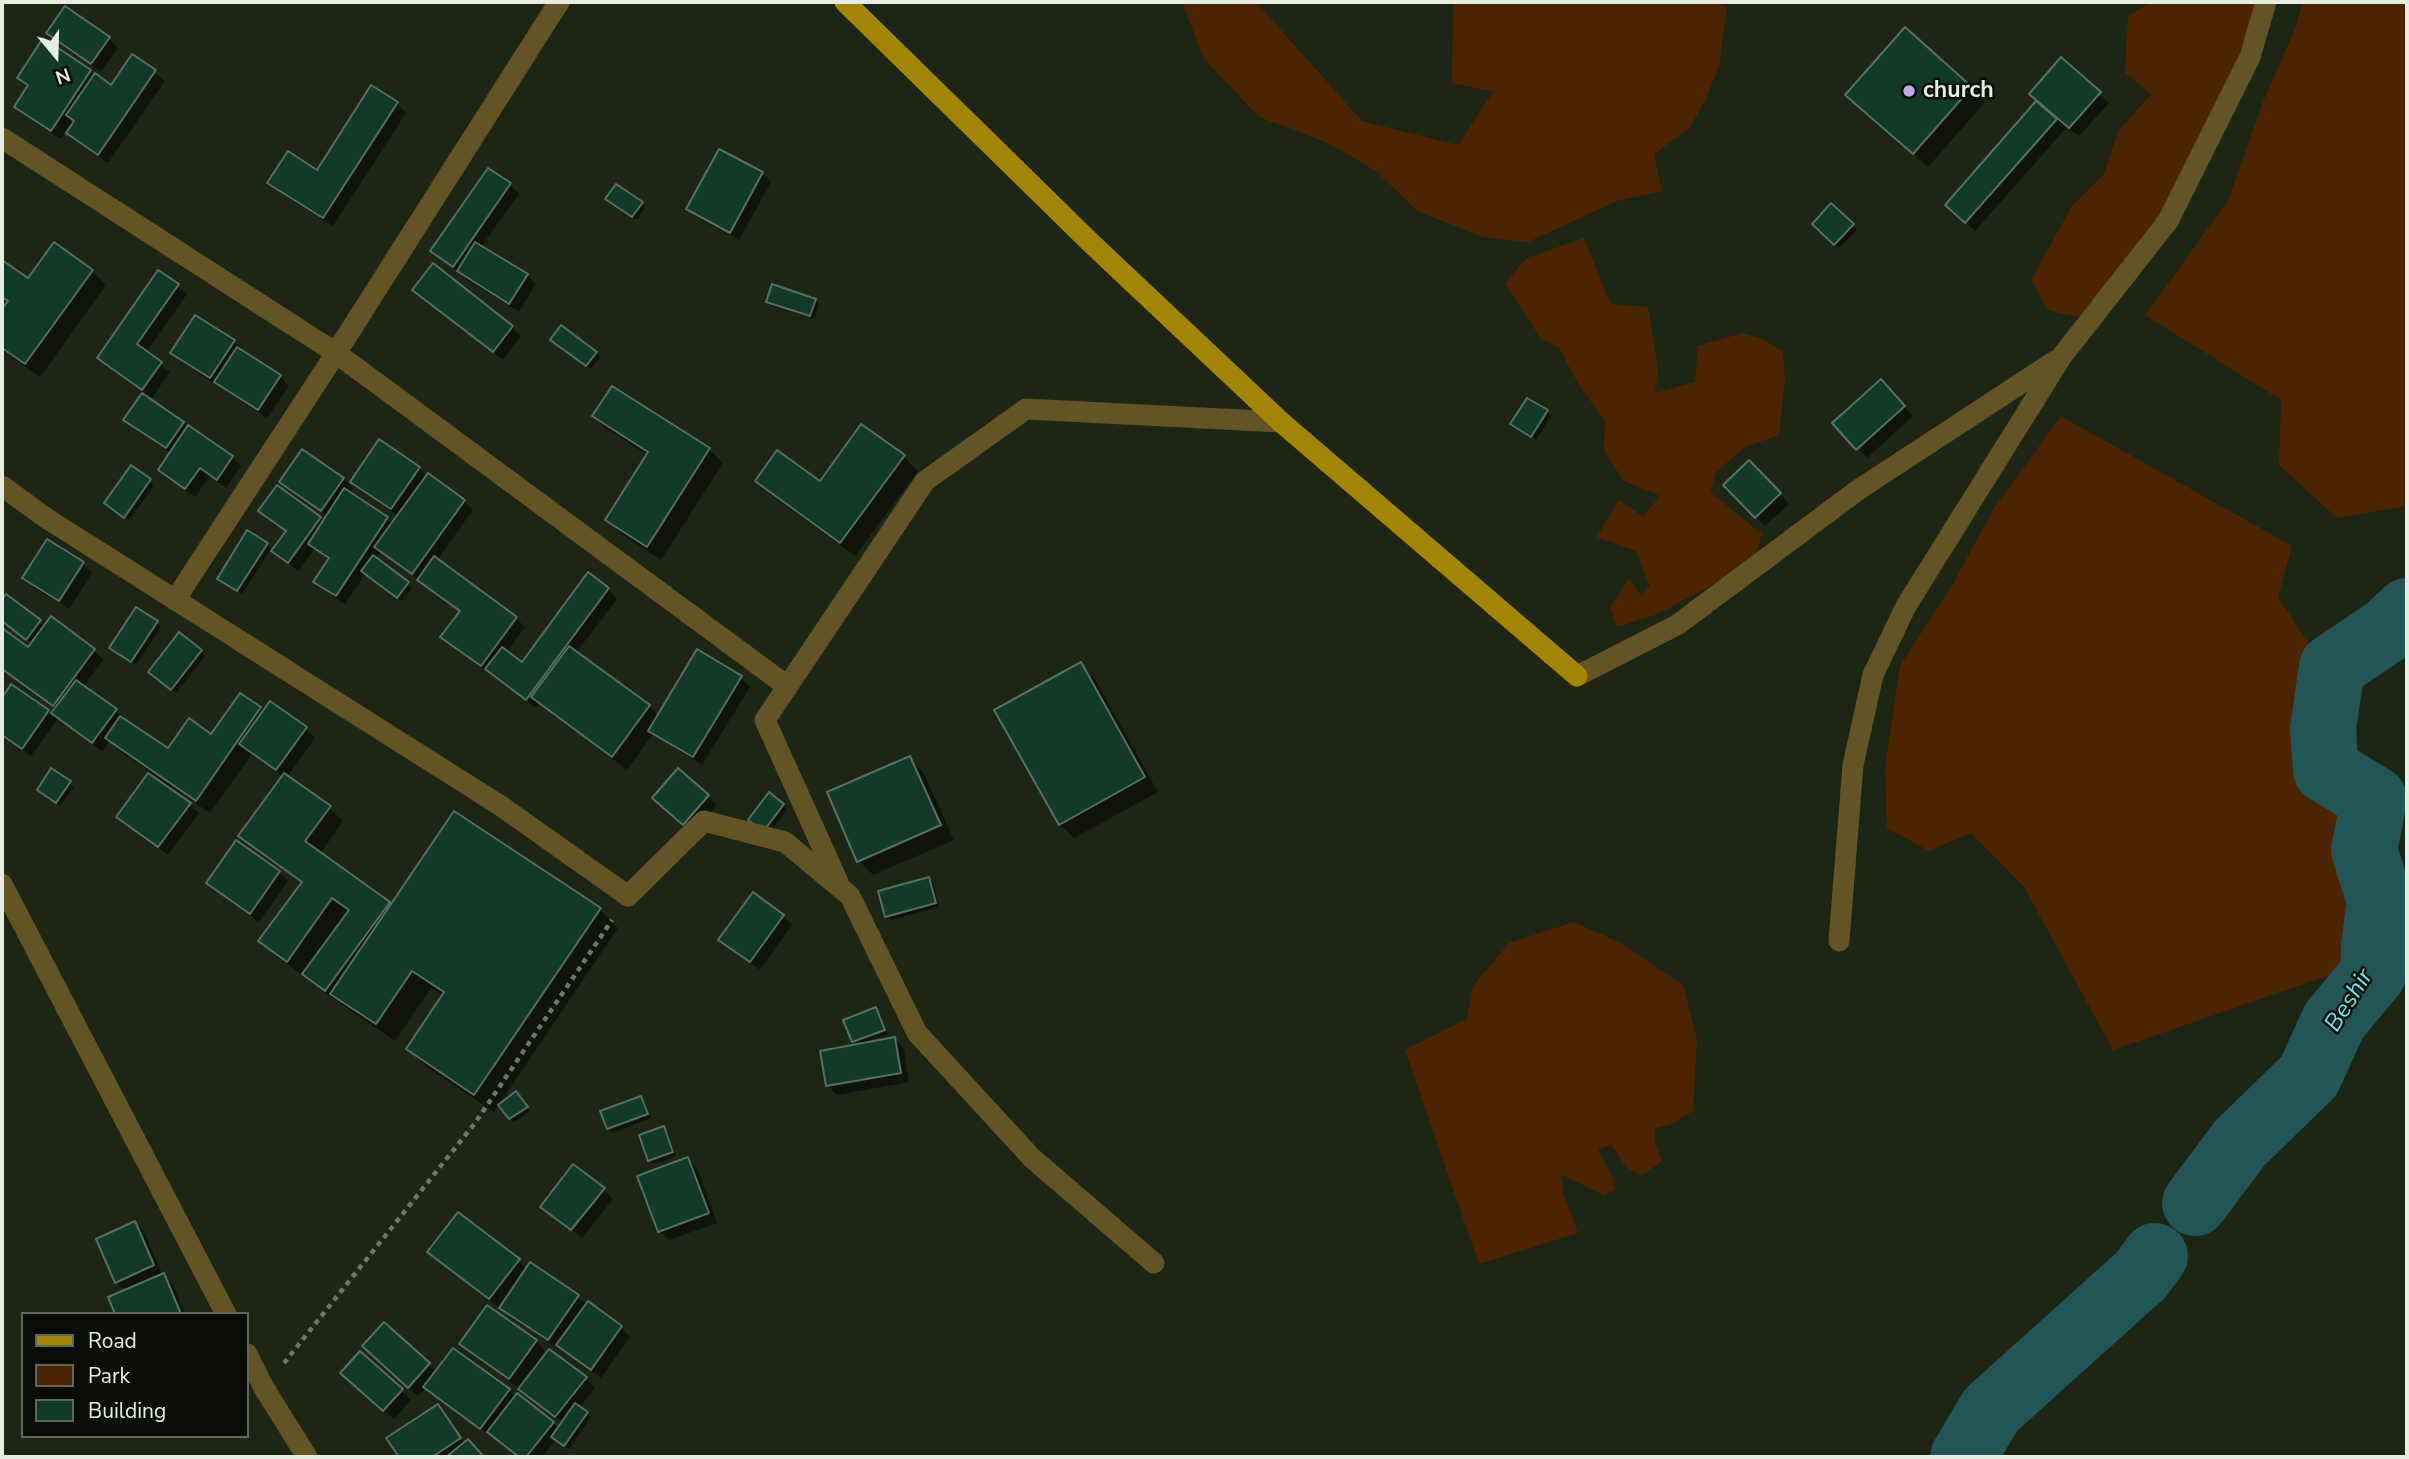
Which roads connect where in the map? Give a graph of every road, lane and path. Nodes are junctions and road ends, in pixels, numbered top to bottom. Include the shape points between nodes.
1 (559, 2) edge
2 (845, 2) edge
3 (2266, 2) edge
4 (2, 138) edge
5 (336, 353) junction
6 (2062, 356) junction
7 (1281, 422) junction
8 (2, 486) edge
9 (175, 600) junction
10 (1577, 676) joint
11 (787, 687) junction
12 (2, 884) edge
13 (841, 887) junction
14 (628, 896) junction
15 (1839, 942) dead end
16 (1154, 1264) dead end
17 (225, 1312) edge
18 (248, 1356) edge
19 (264, 1388) junction
20 (307, 1457) edge

1 - 5 street
2 - 7 main road
3 - 6 street via 2250,57 2168,221
4 - 5 street
5 - 9 street
5 - 11 street
6 - 10 street via 1858,490 1677,625
6 - 15 street via 1906,606 1873,675 1853,765
7 - 10 main road
7 - 11 street via 1026,409 925,481
8 - 9 street
9 - 14 street via 501,806
11 - 13 street via 765,720
12 - 17 street
13 - 14 street via 785,842 705,821
13 - 16 street via 850,896 917,1033 1032,1158
14 - 19 path via 475,1123
18 - 19 street
19 - 20 street

